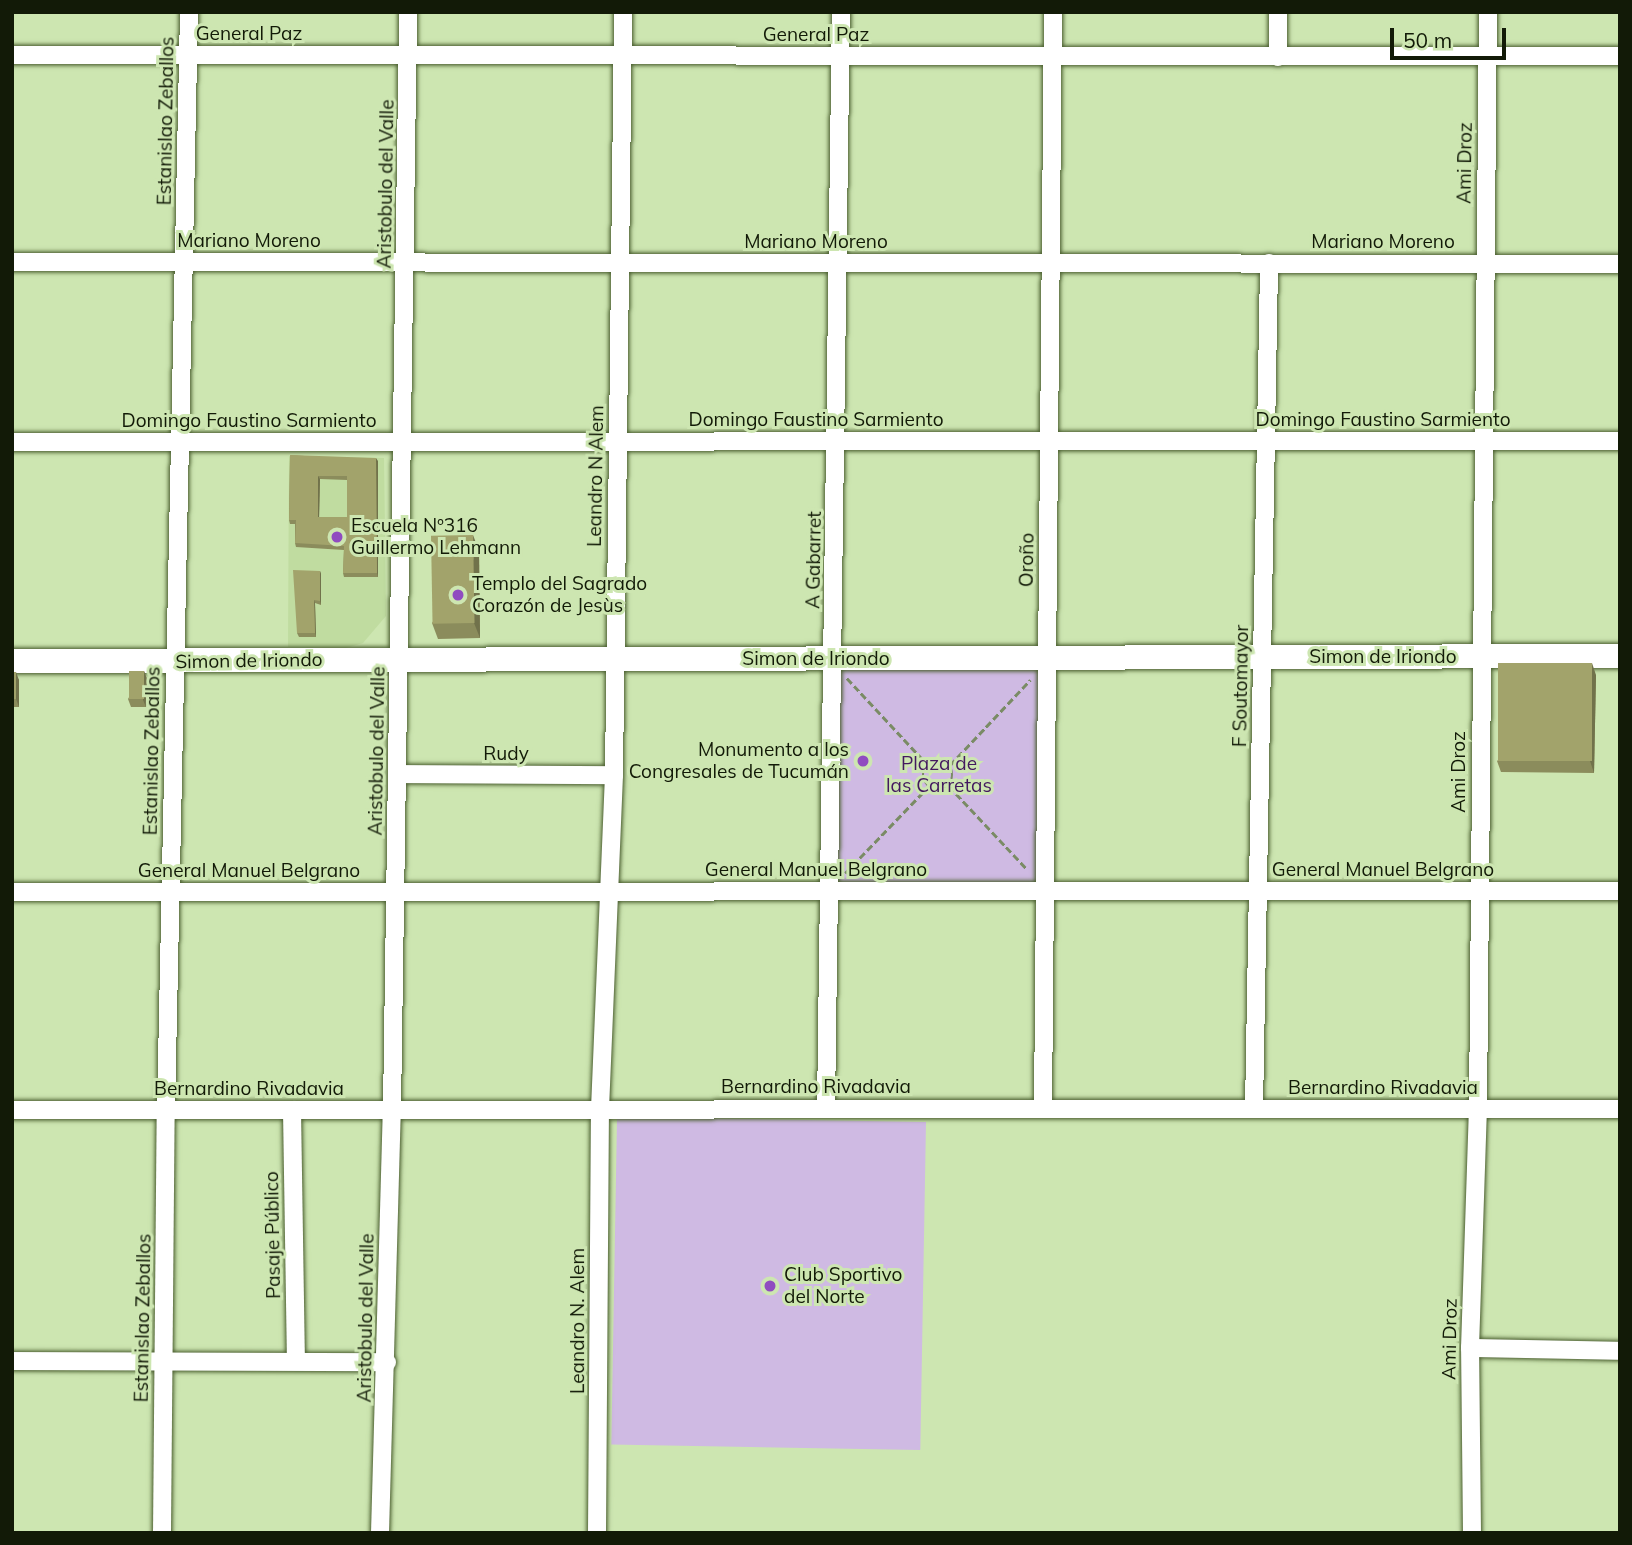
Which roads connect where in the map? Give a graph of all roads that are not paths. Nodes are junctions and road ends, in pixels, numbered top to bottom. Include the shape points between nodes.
1 (189, 12) edge
2 (408, 12) edge
3 (623, 12) edge
4 (841, 12) edge
5 (1054, 12) edge
6 (1278, 12) edge
7 (1488, 12) edge
8 (12, 55) edge
9 (189, 55) junction
10 (409, 55) junction
11 (1488, 55) junction
12 (623, 56) junction
13 (1620, 56) edge
14 (841, 57) junction
15 (1053, 57) junction
16 (1278, 57) junction
17 (12, 262) edge
18 (184, 262) junction
19 (405, 262) junction
20 (620, 262) junction
21 (839, 263) junction
22 (1051, 263) junction
23 (1269, 263) junction
24 (1484, 264) junction
25 (1620, 264) edge
26 (837, 441) junction
27 (1049, 441) junction
28 (1266, 441) junction
29 (1483, 441) junction
30 (1620, 441) edge
31 (12, 442) edge
32 (180, 442) junction
33 (403, 442) junction
34 (618, 442) junction
35 (1047, 656) junction
36 (1620, 656) edge
37 (1263, 657) junction
38 (1481, 657) junction
39 (399, 659) junction
40 (615, 660) junction
41 (12, 661) edge
42 (175, 662) junction
43 (837, 665) junction
44 (397, 774) junction
45 (614, 775) junction
46 (611, 891) junction
47 (828, 891) junction
48 (1046, 891) junction
49 (1259, 891) junction
50 (1480, 891) junction
51 (1620, 891) edge
52 (12, 892) edge
53 (171, 892) junction
54 (395, 892) junction
55 (826, 1108) junction
56 (392, 1109) junction
57 (600, 1109) junction
58 (1043, 1109) junction
59 (1254, 1109) junction
60 (1478, 1109) junction
61 (1620, 1109) edge
62 (12, 1110) edge
63 (166, 1110) junction
64 (292, 1110) junction
65 (1470, 1348) junction
66 (1620, 1351) edge
67 (163, 1360) junction
68 (296, 1360) junction
69 (12, 1361) edge
70 (387, 1362) junction
71 (162, 1533) edge
72 (380, 1533) edge
73 (597, 1533) edge
74 (1472, 1533) edge

1 - 9 street, Estanislao Zeballos
2 - 10 street, Aristobulo del Valle
3 - 12 street, Leandro N Alem
4 - 14 street, A Gabarret
5 - 15 street, Oroño
6 - 16 street
7 - 11 street, Ami Droz
8 - 9 street, General Paz
9 - 10 street, General Paz
9 - 18 street, Estanislao Zeballos
10 - 12 street, General Paz
10 - 19 street, Aristobulo del Valle
11 - 13 street, General Paz
11 - 16 street, General Paz
11 - 24 street, Ami Droz
12 - 14 street, General Paz
12 - 20 street, Leandro N Alem
14 - 15 street, General Paz
14 - 21 street, A Gabarret
15 - 16 street, General Paz
15 - 22 street, Oroño
17 - 18 street, Mariano Moreno
18 - 19 street, Mariano Moreno
18 - 32 street, Estanislao Zeballos
19 - 20 street, Mariano Moreno
19 - 33 street, Aristobulo del Valle
20 - 21 street, Mariano Moreno
20 - 34 street, Leandro N Alem
21 - 22 street, Mariano Moreno
21 - 26 street, A Gabarret
22 - 23 street, Mariano Moreno
22 - 27 street, Oroño
23 - 24 street, Mariano Moreno
23 - 28 street, F Soutomayor
24 - 25 street, Mariano Moreno
24 - 29 street, Ami Droz
26 - 27 street, Domingo Faustino Sarmiento
26 - 34 street, Domingo Faustino Sarmiento
26 - 43 street, A Gabarret
27 - 28 street, Domingo Faustino Sarmiento
27 - 35 street, Oroño
28 - 29 street, Domingo Faustino Sarmiento
28 - 37 street, F Soutomayor
29 - 30 street, Domingo Faustino Sarmiento
29 - 38 street, Ami Droz
31 - 32 street, Domingo Faustino Sarmiento
32 - 33 street, Domingo Faustino Sarmiento
32 - 42 street, Estanislao Zeballos
33 - 34 street, Domingo Faustino Sarmiento
33 - 39 street, Aristobulo del Valle
34 - 40 street, Leandro N Alem
35 - 37 main road, Simon de Iriondo
35 - 43 main road, Simon de Iriondo
35 - 48 street, Oroño
36 - 38 main road, Simon de Iriondo
37 - 38 main road, Simon de Iriondo
37 - 49 street, F Soutomayor
38 - 50 street, Ami Droz
39 - 40 main road, Simon de Iriondo
39 - 42 main road, Simon de Iriondo
39 - 44 street, Aristobulo del Valle
40 - 43 main road, Simon de Iriondo
40 - 45 street, Leandro N Alem
41 - 42 main road, Simon de Iriondo
42 - 53 street, Estanislao Zeballos
43 - 47 street, A Gabarret
44 - 45 street, Rudy
44 - 54 street, Aristobulo del Valle
45 - 46 street, Leandro N Alem
46 - 47 street, General Manuel Belgrano
46 - 54 street, General Manuel Belgrano
46 - 57 street, Leandro N Alem
47 - 48 street, General Manuel Belgrano
47 - 55 street, A Gabarret
48 - 49 street, General Manuel Belgrano
48 - 58 street, Oroño
49 - 50 street, General Manuel Belgrano
49 - 59 street, F Soutomayor
50 - 51 street, General Manuel Belgrano
50 - 60 street, Ami Droz
52 - 53 street, General Manuel Belgrano
53 - 54 street, General Manuel Belgrano
53 - 63 street, Estanislao Zeballos
54 - 56 street, Aristobulo del Valle
55 - 57 street, Bernardino Rivadavia
55 - 58 street, Bernardino Rivadavia
56 - 57 street, Bernardino Rivadavia
56 - 64 street, Bernardino Rivadavia
56 - 70 street, Aristobulo del Valle
57 - 73 street, Leandro N. Alem
58 - 59 street, Bernardino Rivadavia
59 - 60 street, Bernardino Rivadavia
60 - 61 street, Bernardino Rivadavia
60 - 65 street, Ami Droz
62 - 63 street, Bernardino Rivadavia
63 - 64 street, Bernardino Rivadavia
63 - 67 street, Estanislao Zeballos
64 - 68 street, Pasaje Público
65 - 66 street
65 - 74 street, Ami Droz
67 - 68 street
67 - 69 street
67 - 71 street, Estanislao Zeballos
68 - 70 street
70 - 72 street, Aristobulo del Valle

